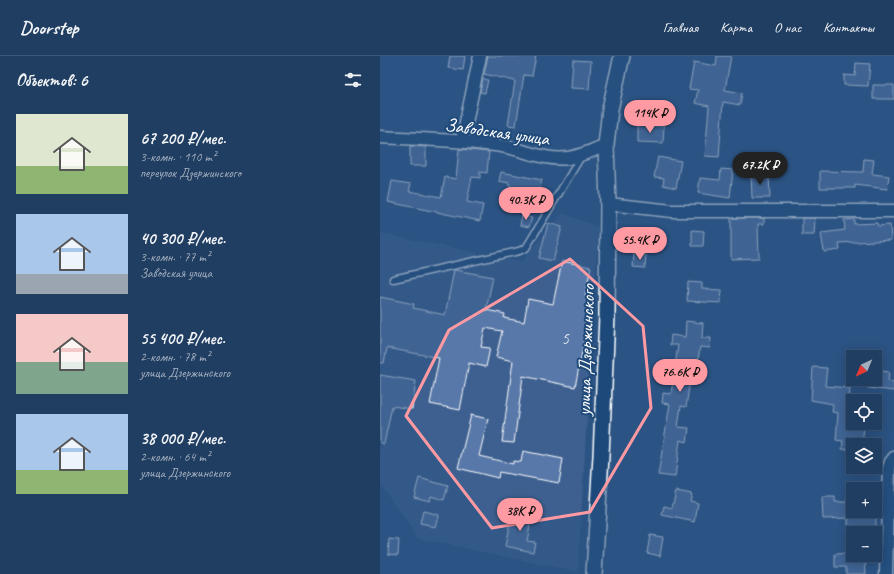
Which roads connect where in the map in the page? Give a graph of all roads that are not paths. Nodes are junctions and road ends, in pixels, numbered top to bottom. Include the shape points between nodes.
1 (480, 56) edge
2 (622, 56) edge
3 (380, 137) edge
4 (462, 141) junction
5 (606, 145) junction
6 (583, 154) junction
7 (608, 204) junction
8 (894, 211) edge
9 (393, 279) dead end
10 (894, 458) edge
11 (594, 574) edge
12 (886, 574) edge

1 - 4 street
2 - 5 street, улица Дзержинского via 610,109
3 - 4 street, Заводская улица
4 - 6 street, Заводская улица via 553,158
5 - 6 street, Заводская улица
5 - 7 street, улица Дзержинского
6 - 9 lane via 526,248
7 - 8 street via 672,212
7 - 11 street, улица Дзержинского via 608,316
10 - 12 street via 889,468

